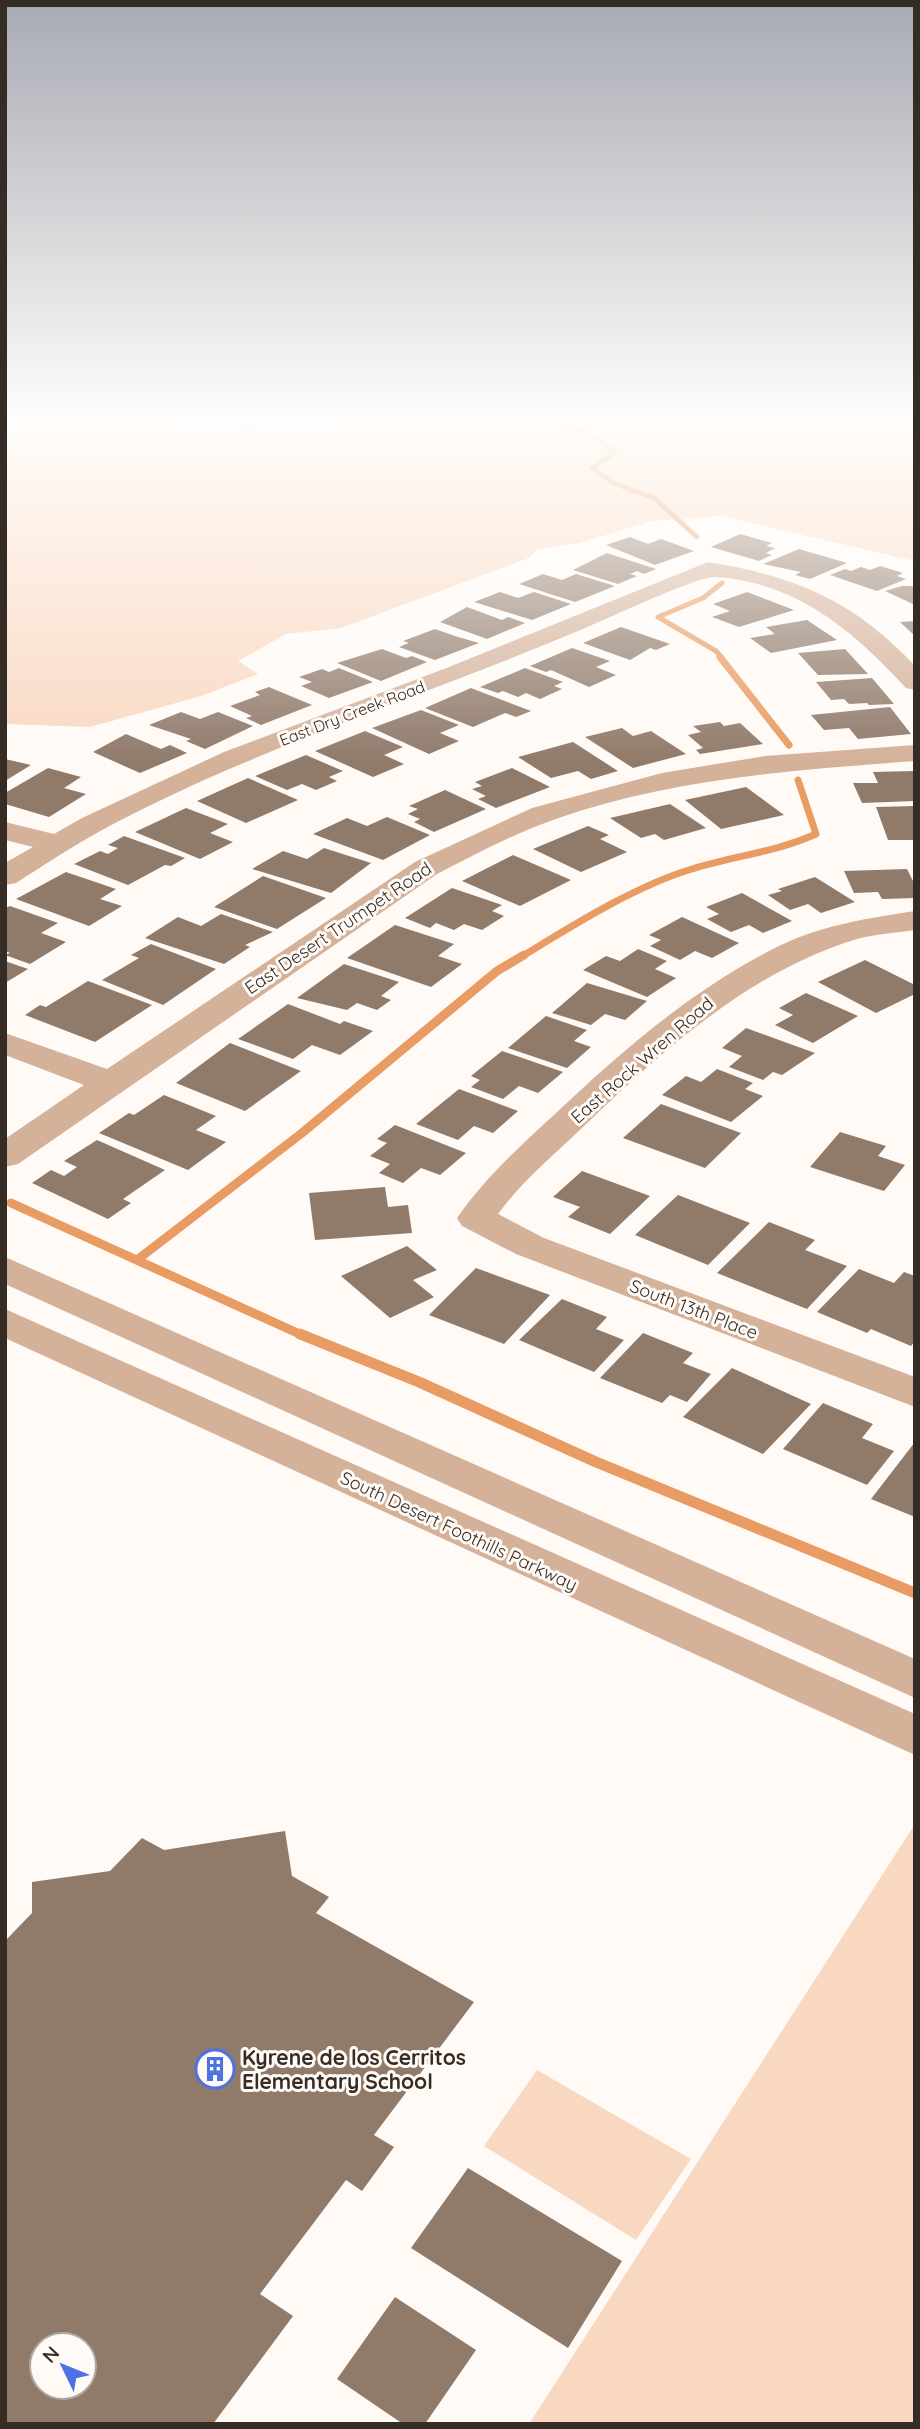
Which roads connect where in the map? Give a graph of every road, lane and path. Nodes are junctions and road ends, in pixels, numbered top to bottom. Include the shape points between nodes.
1 (915, 682) edge
2 (915, 753) edge
3 (5, 831) edge
4 (58, 844) junction
5 (5, 876) edge
6 (915, 920) edge
7 (5, 1043) edge
8 (111, 1083) junction
9 (5, 1156) edge
10 (476, 1217) joint
11 (5, 1269) edge
12 (5, 1322) edge
13 (915, 1393) edge
14 (555, 1516) junction
15 (517, 1558) junction
16 (915, 1680) edge
17 (915, 1737) edge

1 - 4 street, East Dry Creek Road via 843,606 746,574 708,569 234,758
2 - 8 street, East Desert Trumpet Road via 765,764 662,782 542,814 426,868
3 - 4 street
4 - 5 street, East Dry Creek Road
6 - 10 street, East Rock Wren Road via 801,947 757,968 692,1011 499,1186
7 - 8 street
8 - 9 street, East Desert Trumpet Road
10 - 13 street, South 13th Place via 530,1246
11 - 14 street
12 - 15 street, South Desert Foothills Parkway
14 - 15 street
14 - 16 street
15 - 17 street, South Desert Foothills Parkway

